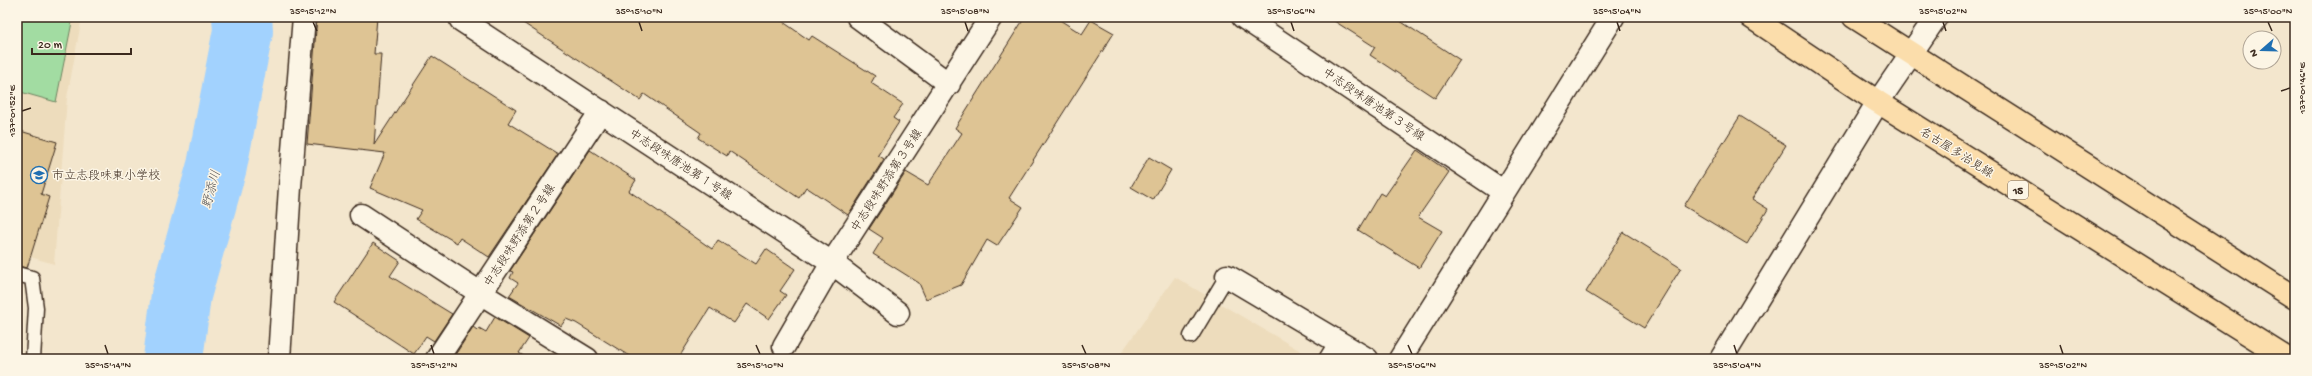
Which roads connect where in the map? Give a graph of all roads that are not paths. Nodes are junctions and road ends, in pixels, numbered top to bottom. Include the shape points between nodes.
1 (304, 17) edge
2 (858, 17) edge
3 (991, 17) edge
4 (1243, 17) edge
5 (1613, 17) edge
6 (1751, 17) edge
7 (1854, 17) edge
8 (1936, 17) edge
9 (461, 20) dead end
10 (1911, 55) junction
11 (949, 84) junction
12 (1878, 102) junction
13 (601, 111) junction
14 (1504, 192) junction
15 (361, 215) dead end
16 (832, 263) junction
17 (17, 274) edge
18 (1227, 276) joint
19 (480, 294) junction
20 (2295, 298) edge
21 (898, 313) dead end
22 (1191, 336) dead end
23 (784, 346) dead end
24 (1331, 350) edge
25 (33, 359) edge
26 (279, 359) edge
27 (437, 359) edge
28 (587, 359) edge
29 (1367, 359) edge
30 (1400, 359) edge
31 (1721, 359) edge
32 (2288, 359) edge

1 - 26 street
2 - 11 street
3 - 11 street, 中志段味野添第３号線
4 - 14 street, 中志段味唐池第３号線
5 - 14 street
6 - 12 main road, 名古屋多治見線 / 15
7 - 10 main road
8 - 10 street
9 - 13 street, 中志段味唐池第１号線
10 - 12 street
10 - 20 main road
11 - 16 street, 中志段味野添第３号線
12 - 31 street
12 - 32 main road, 名古屋多治見線 / 15
13 - 16 street, 中志段味唐池第１号線
13 - 19 street, 中志段味野添第２号線
14 - 30 street
15 - 19 street
16 - 21 street, 中志段味唐池第１号線
16 - 23 street, 中志段味野添第３号線
17 - 25 lane via 32,278 36,308
18 - 22 lane
18 - 24 street
19 - 27 street, 中志段味野添第２号線
19 - 28 street
24 - 29 street

